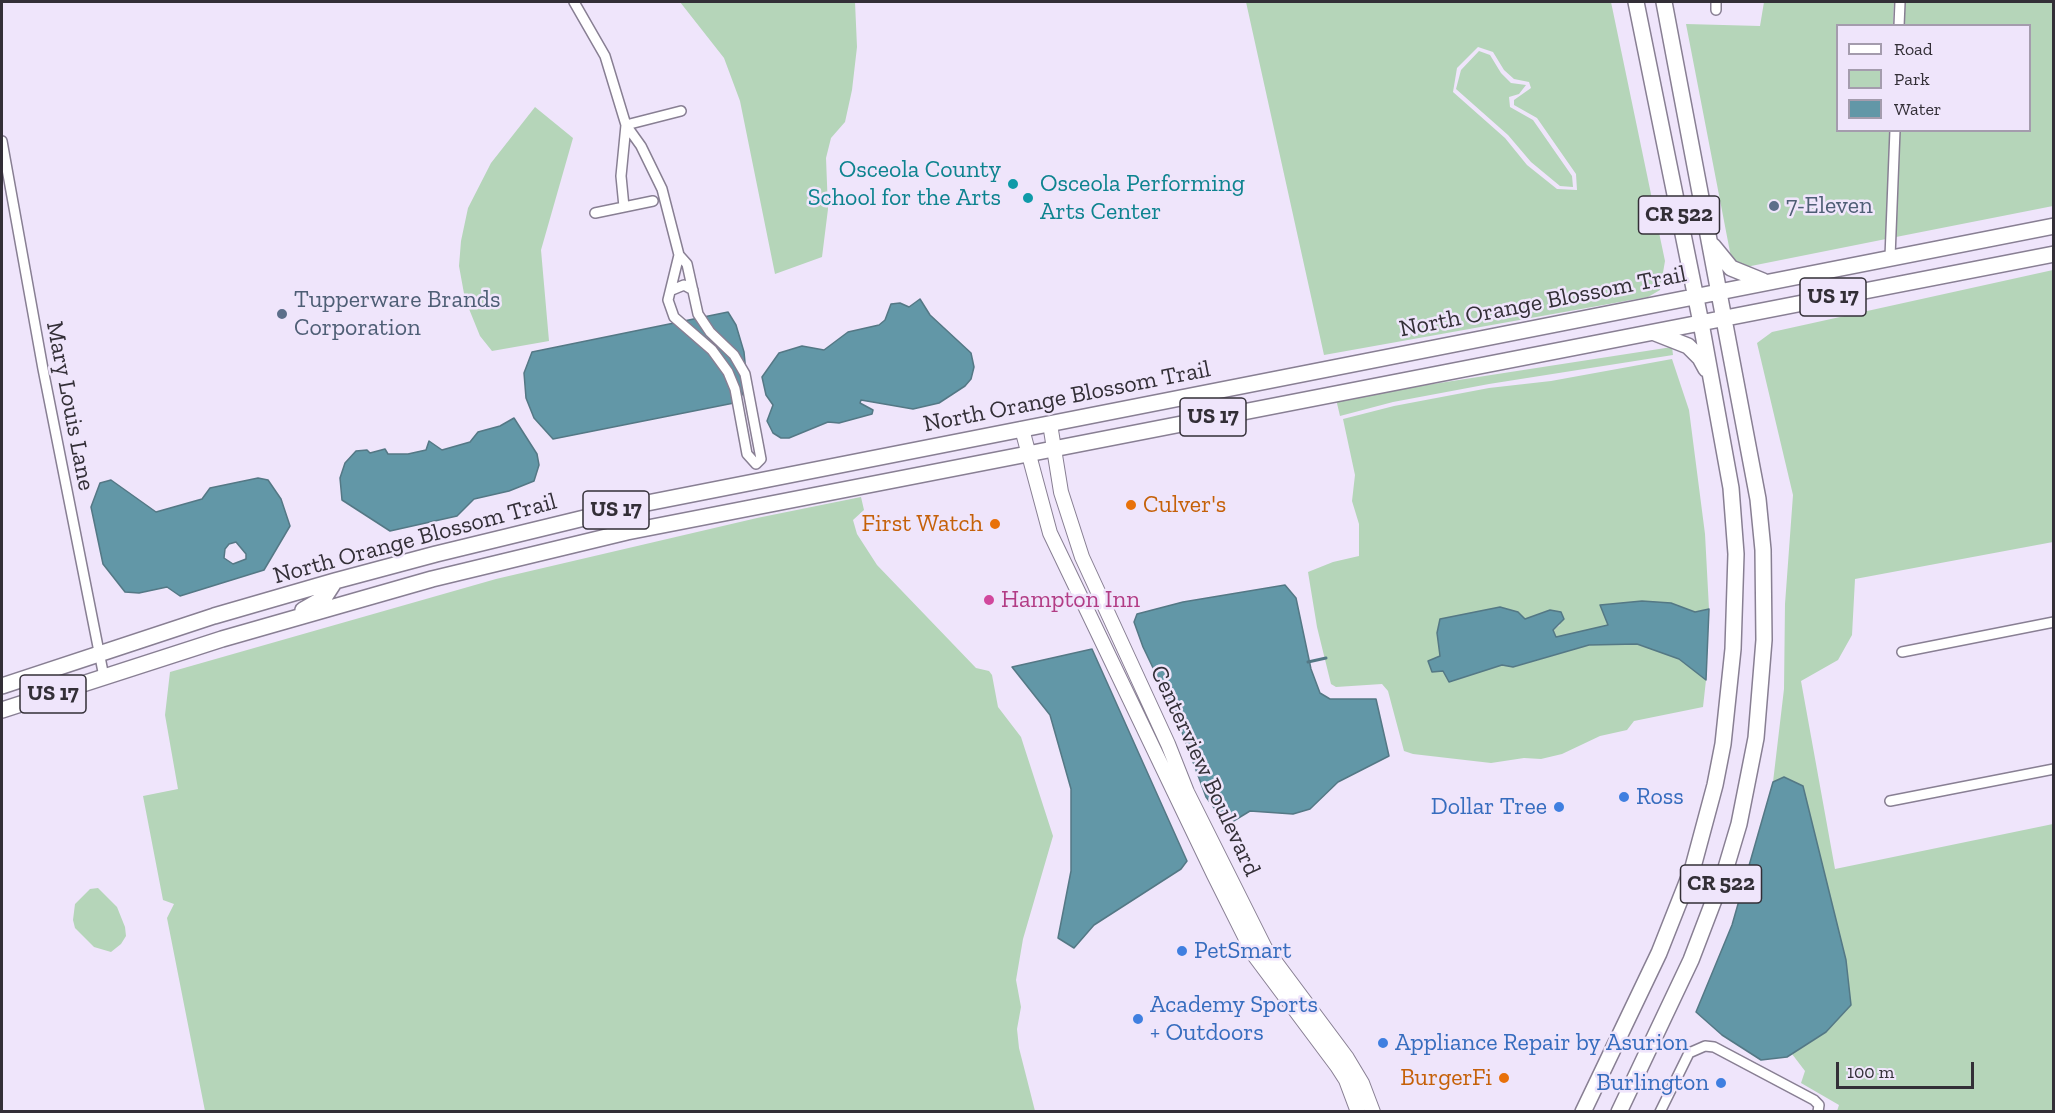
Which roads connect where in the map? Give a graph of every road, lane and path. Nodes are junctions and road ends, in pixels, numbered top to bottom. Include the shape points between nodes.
1 (574, 2) edge
2 (1636, 2) edge
3 (1664, 2) edge
4 (1900, 2) edge
5 (1899, 24) edge
6 (681, 111) dead end
7 (626, 125) junction
8 (1895, 132) edge
9 (2, 141) edge
10 (653, 201) dead end
11 (624, 207) junction
12 (595, 213) dead end
13 (2054, 226) edge
14 (1709, 238) junction
15 (2054, 254) edge
16 (679, 255) junction
17 (1890, 257) junction
18 (1766, 282) junction
19 (672, 290) junction
20 (693, 290) junction
21 (1719, 291) junction
22 (1696, 295) junction
23 (701, 318) junction
24 (1724, 318) junction
25 (1701, 323) junction
26 (689, 329) junction
27 (1652, 332) junction
28 (1713, 383) junction
29 (1050, 424) junction
30 (1022, 429) junction
31 (1053, 447) junction
32 (1029, 452) junction
33 (752, 482) junction
34 (722, 513) junction
35 (402, 562) junction
36 (335, 581) junction
37 (348, 603) junction
38 (1094, 604) junction
39 (287, 620) junction
40 (2054, 622) edge
41 (1902, 652) dead end
42 (99, 655) junction
43 (104, 677) junction
44 (2, 686) edge
45 (2, 710) edge
46 (2054, 769) edge
47 (1890, 801) dead end
48 (1269, 966) junction
49 (1358, 1112) edge
50 (1373, 1112) edge
51 (1583, 1112) edge
52 (1619, 1112) edge
53 (1660, 1112) edge
54 (1818, 1112) edge

1 - 7 street via 605,56
2 - 22 main road, CR 522
3 - 14 main road, CR 522
4 - 5 street
6 - 7 street
7 - 11 street via 621,176
7 - 16 street via 662,189
8 - 17 street
9 - 42 street, Mary Louis Lane
10 - 11 street
11 - 12 street
13 - 17 main road, North Orange Blossom Trail / US 17
14 - 18 main road via 1731,268
14 - 21 main road, CR 522
15 - 24 main road, North Orange Blossom Trail / US 17
16 - 19 street
16 - 20 street via 687,264
17 - 18 main road, North Orange Blossom Trail / US 17
18 - 21 main road, North Orange Blossom Trail / US 17
19 - 20 street via 684,285
19 - 26 street via 668,300 674,317
20 - 23 street
21 - 22 main road, North Orange Blossom Trail / US 17
21 - 24 main road, CR 522
22 - 25 main road, CR 522
22 - 29 main road, North Orange Blossom Trail / US 17
23 - 26 street via 699,326
23 - 26 street via 734,355 745,374 761,459 756,464 747,454 728,372
24 - 25 main road, North Orange Blossom Trail / US 17
24 - 52 main road, CR 522 via 1758,499 1763,550 1764,640 1756,738 1739,824 1708,921
25 - 27 main road, North Orange Blossom Trail / US 17
25 - 28 main road, CR 522
27 - 28 main road via 1688,346 1700,358
27 - 31 main road, North Orange Blossom Trail / US 17
28 - 51 main road, CR 522 via 1731,488 1736,554 1733,649 1723,744 1704,830 1679,907
29 - 30 main road, North Orange Blossom Trail / US 17
29 - 31 street, Centerview Boulevard
30 - 32 street, Centerview Boulevard
30 - 33 main road, North Orange Blossom Trail / US 17
31 - 32 main road, North Orange Blossom Trail / US 17
31 - 38 street, Centerview Boulevard via 1066,511
32 - 34 main road, North Orange Blossom Trail / US 17
32 - 38 street, Centerview Boulevard via 1050,533
33 - 34 main road via 743,499
33 - 35 main road, North Orange Blossom Trail / US 17
34 - 37 main road, North Orange Blossom Trail / US 17 via 528,555
35 - 36 main road, North Orange Blossom Trail / US 17
35 - 37 main road via 353,586 346,594
36 - 39 main road via 324,598
36 - 42 main road, North Orange Blossom Trail / US 17
37 - 39 main road, North Orange Blossom Trail / US 17
38 - 48 street, Centerview Boulevard via 1168,744
39 - 43 main road, North Orange Blossom Trail / US 17
40 - 41 street
42 - 43 street, Mary Louis Lane
42 - 44 main road, US 17
43 - 45 main road, US 17
46 - 47 street
48 - 49 street, Centerview Boulevard via 1337,1066
48 - 50 street, Centerview Boulevard via 1347,1058
53 - 54 street via 1689,1053 1705,1046 1714,1047 1814,1100 1819,1105

